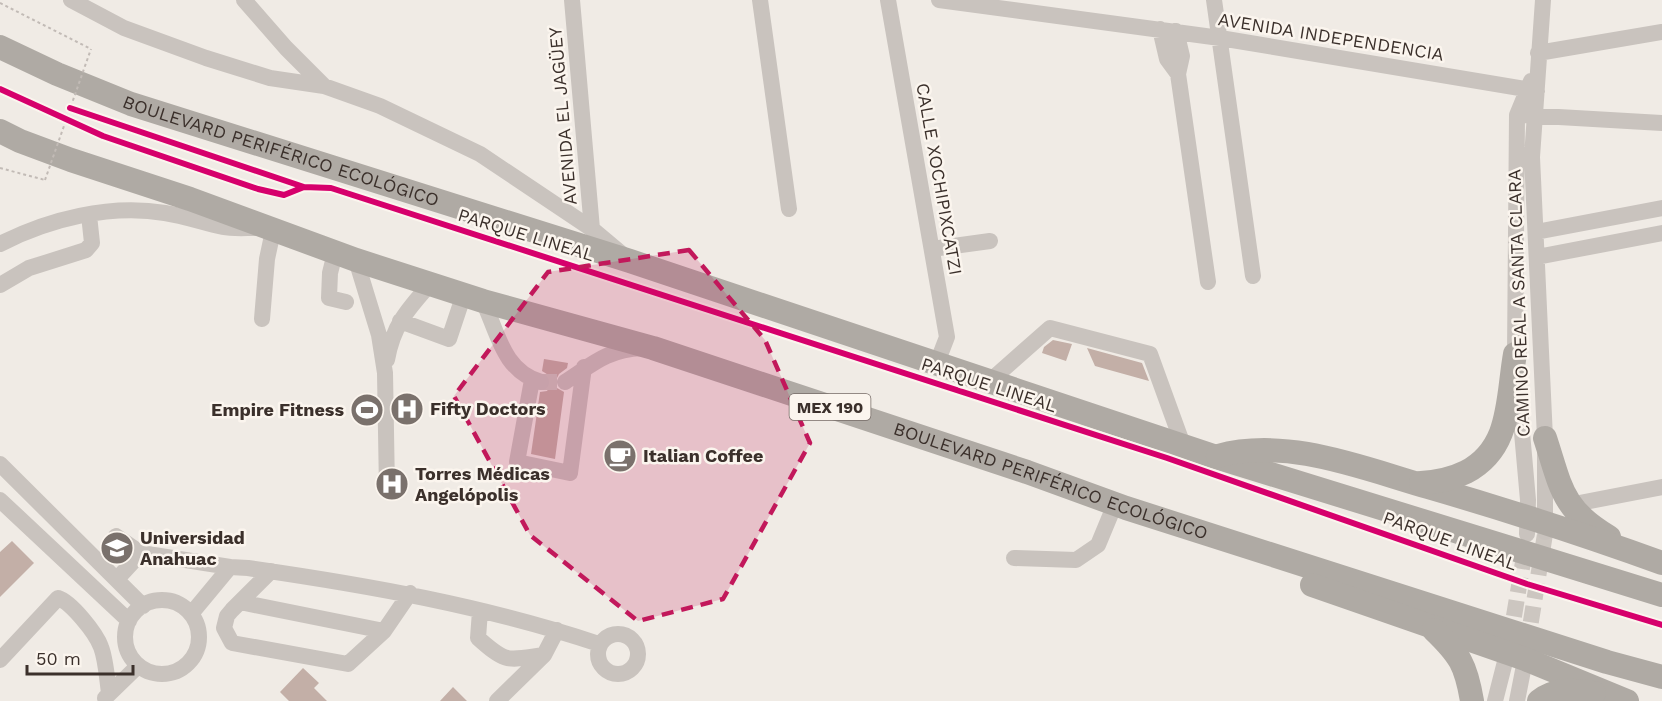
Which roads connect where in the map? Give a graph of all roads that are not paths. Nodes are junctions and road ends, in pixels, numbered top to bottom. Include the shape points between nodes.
1 (71, 0) edge
2 (244, 0) edge
3 (572, 0) edge
4 (760, 0) edge
5 (888, 0) edge
6 (939, 0) edge
7 (1214, 0) edge
8 (1543, 0) edge
9 (1168, 30) junction
10 (1662, 32) edge
11 (1220, 38) junction
12 (0, 47) edge
13 (1538, 61) junction
14 (324, 86) junction
15 (1531, 91) junction
16 (1517, 115) junction
17 (1535, 115) junction
18 (1662, 123) edge
19 (0, 132) edge
20 (1662, 208) edge
21 (789, 209) dead end
22 (88, 214) junction
23 (269, 229) junction
24 (592, 229) junction
25 (1536, 232) junction
26 (1662, 232) edge
27 (990, 241) dead end
28 (0, 244) edge
29 (932, 249) junction
30 (346, 256) junction
31 (1537, 257) junction
32 (630, 261) junction
33 (1253, 276) dead end
34 (1208, 282) dead end
35 (431, 283) junction
36 (0, 285) edge
37 (474, 297) junction
38 (346, 302) dead end
39 (262, 319) dead end
40 (400, 321) junction
41 (653, 348) junction
42 (1515, 354) junction
43 (937, 363) junction
44 (584, 367) junction
45 (385, 373) junction
46 (990, 381) junction
47 (565, 382) tunnel mouth
48 (1545, 438) junction
49 (1183, 445) junction
50 (1216, 457) junction
51 (0, 464) edge
52 (1411, 482) junction
53 (1662, 487) edge
54 (387, 490) dead end
55 (0, 500) edge
56 (1569, 505) junction
57 (1121, 506) junction
58 (1536, 527) junction
59 (116, 536) dead end
60 (141, 553) junction
61 (1634, 553) junction
62 (1014, 558) dead end
63 (1662, 563) edge
64 (230, 567) junction
65 (271, 571) junction
66 (117, 579) junction
67 (410, 593) junction
68 (1662, 595) edge
69 (240, 602) junction
70 (143, 606) junction
71 (480, 611) junction
72 (191, 614) junction
73 (129, 621) junction
74 (1428, 624) junction
75 (557, 630) junction
76 (384, 631) junction
77 (599, 644) dead end
78 (1517, 652) junction
79 (544, 655) junction
80 (0, 660) edge
81 (138, 666) junction
82 (1662, 677) edge
83 (106, 697) edge
84 (1625, 700) edge
85 (497, 701) edge
86 (1472, 701) edge
87 (1495, 701) edge
88 (1517, 701) edge
89 (1539, 701) edge

1 - 14 street via 124,28 206,58 270,78
2 - 14 street
3 - 24 street, AVENIDA EL JAGÜEY
4 - 21 street
5 - 29 street, CALLE XOCHIPIXCATZI
6 - 9 street, AVENIDA INDEPENDENCIA
7 - 11 street
8 - 13 street, CAMINO REAL A SANTA CLARA
9 - 11 street, AVENIDA INDEPENDENCIA
9 - 34 street via 1182,56 1178,74
10 - 13 street
11 - 15 street, AVENIDA INDEPENDENCIA
11 - 33 street
12 - 32 highway, BOULEVARD PERIFÉRICO ECOLÓGICO via 131,104
13 - 15 street, CAMINO REAL A SANTA CLARA
14 - 24 street via 380,106 480,154
15 - 16 street, CAMINO REAL A SANTA CLARA
15 - 17 street, CAMINO REAL A SANTA CLARA
16 - 17 street
16 - 42 street, CAMINO REAL A SANTA CLARA
17 - 18 street
17 - 25 street, CAMINO REAL A SANTA CLARA via 1532,157
19 - 23 highway, BOULEVARD PERIFÉRICO ECOLÓGICO / MEX 190
20 - 25 street
22 - 23 street via 162,212 225,228
22 - 28 street via 42,225
22 - 36 street via 92,243 86,250 29,268
23 - 30 highway, BOULEVARD PERIFÉRICO ECOLÓGICO / MEX 190
23 - 39 street
24 - 32 street
25 - 31 street, CAMINO REAL A SANTA CLARA
26 - 31 street
27 - 29 street
29 - 43 street, CALLE XOCHIPIXCATZI via 947,337
30 - 35 highway, BOULEVARD PERIFÉRICO ECOLÓGICO / MEX 190
30 - 38 street via 330,273 329,298
30 - 45 street via 379,335
31 - 48 street, CAMINO REAL A SANTA CLARA
32 - 43 highway, BOULEVARD PERIFÉRICO ECOLÓGICO
35 - 37 highway, BOULEVARD PERIFÉRICO ECOLÓGICO / MEX 190
35 - 40 street
37 - 40 street via 449,339
37 - 41 highway, BOULEVARD PERIFÉRICO ECOLÓGICO / MEX 190
37 - 44 street via 510,362 536,381 517,462 570,473
40 - 45 street via 391,340
41 - 44 street via 619,351
41 - 57 highway, BOULEVARD PERIFÉRICO ECOLÓGICO / MEX 190
42 - 52 highway via 1504,426 1494,450 1463,474
42 - 58 street, CAMINO REAL A SANTA CLARA
43 - 46 highway, BOULEVARD PERIFÉRICO ECOLÓGICO
44 - 47 street
45 - 54 street
46 - 49 highway, BOULEVARD PERIFÉRICO ECOLÓGICO
46 - 49 street via 1050,328 1150,354
48 - 56 highway
48 - 58 street, CAMINO REAL A SANTA CLARA
49 - 50 highway, BOULEVARD PERIFÉRICO ECOLÓGICO
50 - 52 highway via 1239,451 1296,453
50 - 68 highway, BOULEVARD PERIFÉRICO ECOLÓGICO
51 - 66 street
52 - 58 highway
53 - 56 street
55 - 73 street
56 - 61 highway
57 - 62 street via 1098,545 1076,560
57 - 74 highway via 1137,519 1172,535
57 - 82 highway, BOULEVARD PERIFÉRICO ECOLÓGICO / MEX 190
58 - 61 highway
59 - 60 street
60 - 64 street
60 - 66 street
61 - 63 highway
64 - 65 street
64 - 72 street
65 - 67 street
65 - 69 street
66 - 70 street
67 - 71 street
67 - 76 street
69 - 76 street
69 - 76 street via 224,628 232,643 348,664
70 - 72 street via 169,601
70 - 73 street
71 - 75 street
71 - 79 street via 478,638 498,656 512,660
72 - 81 street via 197,625 198,648 183,668 160,675
73 - 81 street via 126,645
74 - 78 highway
74 - 86 highway via 1461,659
75 - 77 street
75 - 79 street
78 - 84 highway
78 - 87 street
78 - 88 street
79 - 85 street
80 - 83 street via 58,598 64,600 101,646
81 - 83 street
84 - 89 highway via 1574,690 1558,691

